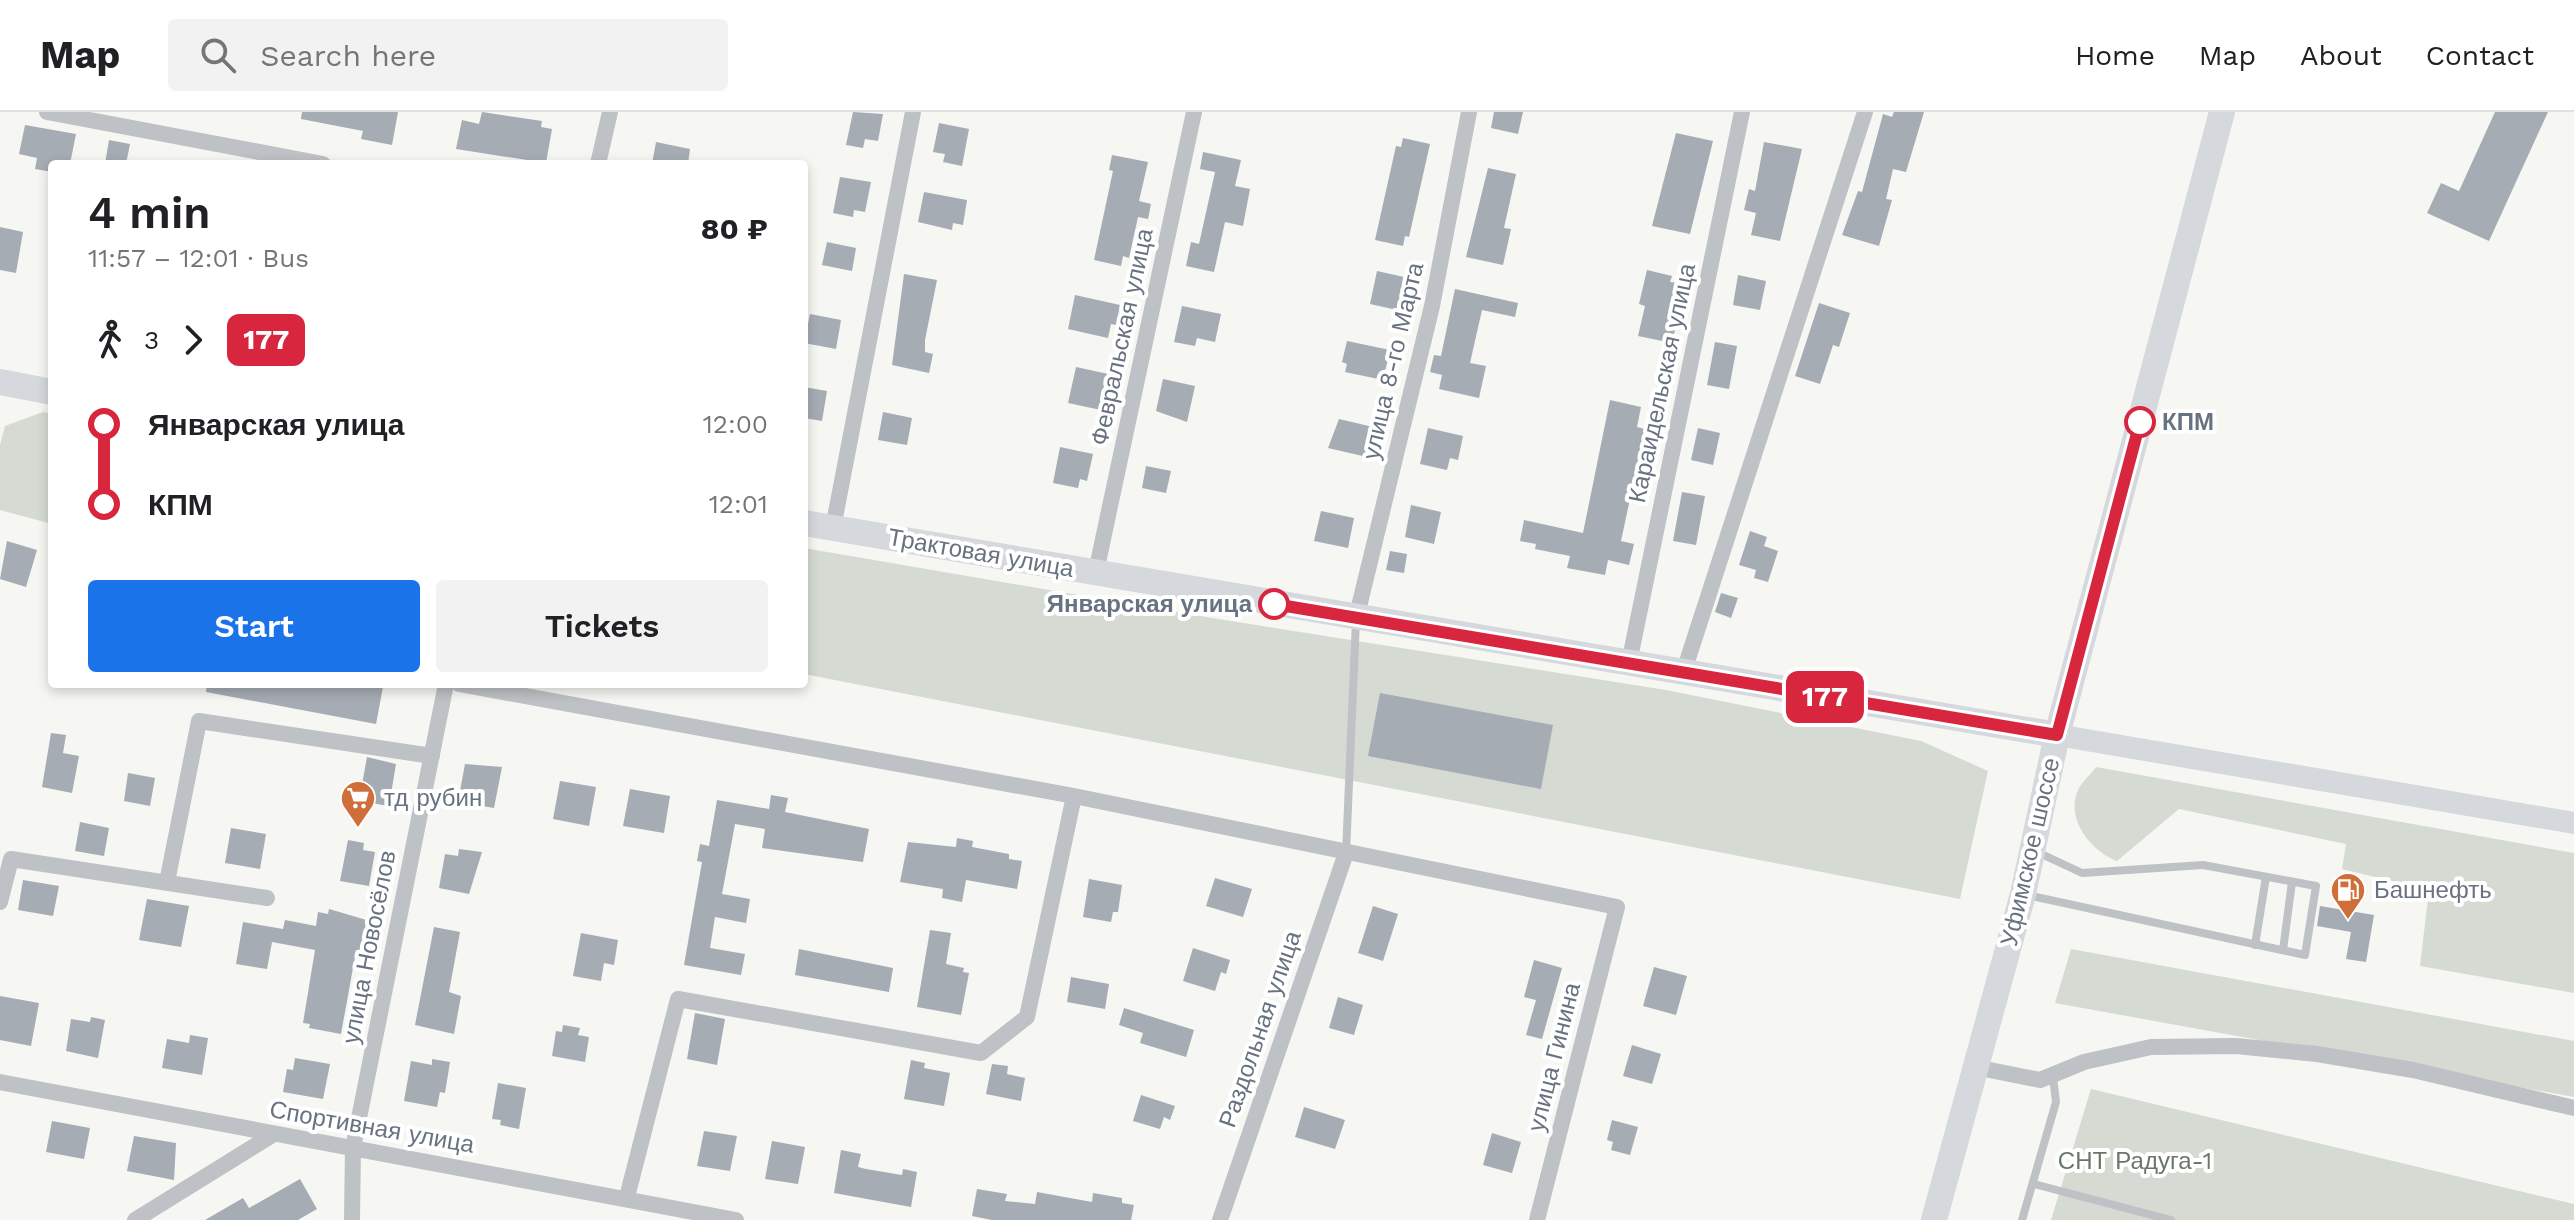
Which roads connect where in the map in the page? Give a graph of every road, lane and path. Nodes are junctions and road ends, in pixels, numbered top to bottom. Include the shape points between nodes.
1 (47, 112) edge
2 (610, 112) edge
3 (913, 112) edge
4 (1194, 112) edge
5 (1469, 112) edge
6 (1742, 112) edge
7 (1865, 112) edge
8 (2222, 112) edge
9 (302, 160) edge
10 (599, 160) edge
11 (0, 382) edge
12 (48, 391) edge
13 (808, 524) edge
14 (833, 528) junction
15 (1096, 572) junction
16 (1356, 619) junction
17 (1629, 663) junction
18 (1683, 674) junction
19 (445, 688) edge
20 (481, 688) edge
21 (2057, 735) junction
22 (432, 756) junction
23 (1074, 796) junction
24 (2574, 823) edge
25 (2032, 850) junction
26 (1346, 853) junction
27 (2266, 877) junction
28 (167, 882) junction
29 (2292, 882) junction
30 (2023, 894) junction
31 (267, 898) dead end
32 (0, 902) edge
33 (2255, 945) junction
34 (2283, 950) junction
35 (1975, 1067) junction
36 (2053, 1077) junction
37 (0, 1082) edge
38 (2574, 1108) edge
39 (274, 1134) junction
40 (353, 1148) junction
41 (2034, 1184) junction
42 (627, 1197) junction
43 (135, 1220) edge
44 (352, 1220) edge
45 (736, 1220) edge
46 (1220, 1220) edge
47 (1537, 1220) edge
48 (1934, 1220) edge
49 (2022, 1220) edge
50 (2171, 1220) edge

1 - 9 street
2 - 10 street
3 - 14 street
4 - 15 street, Февральская улица
5 - 16 street, улица 8-го Марта via 1432,306
6 - 17 street, Караидельская улица
7 - 18 street
8 - 21 main road, Уфимское шоссе
11 - 12 main road
13 - 14 main road, Трактовая улица
14 - 15 main road, Трактовая улица
15 - 16 main road, Трактовая улица
16 - 17 main road, Трактовая улица
16 - 26 lane
17 - 18 main road, Трактовая улица
18 - 21 main road, Трактовая улица
19 - 22 street, улица Новосёлов
20 - 23 street
21 - 24 main road
21 - 25 main road, Уфимское шоссе
22 - 28 street via 199,721
22 - 40 street, улица Новосёлов
23 - 26 street
23 - 42 street via 1027,1017 981,1053 678,999
25 - 27 lane via 2082,873 2203,865
25 - 30 main road, Уфимское шоссе
26 - 46 street, Раздольная улица
26 - 47 street, улица Гинина via 1617,907
27 - 29 lane
27 - 33 lane
28 - 31 street
28 - 32 street via 11,859
29 - 34 lane
29 - 34 lane via 2316,886 2305,955
30 - 33 lane
30 - 35 main road, Уфимское шоссе
33 - 34 lane
35 - 36 street via 2040,1080
35 - 48 main road, Уфимское шоссе
36 - 38 street via 2084,1062 2151,1047 2236,1046 2413,1070
36 - 41 lane via 2056,1102
37 - 39 street, Спортивная улица
39 - 40 street, Спортивная улица
39 - 43 street
40 - 42 street, Спортивная улица
40 - 44 street, улица Новосёлов
41 - 49 lane
41 - 50 lane
42 - 45 street, Спортивная улица

